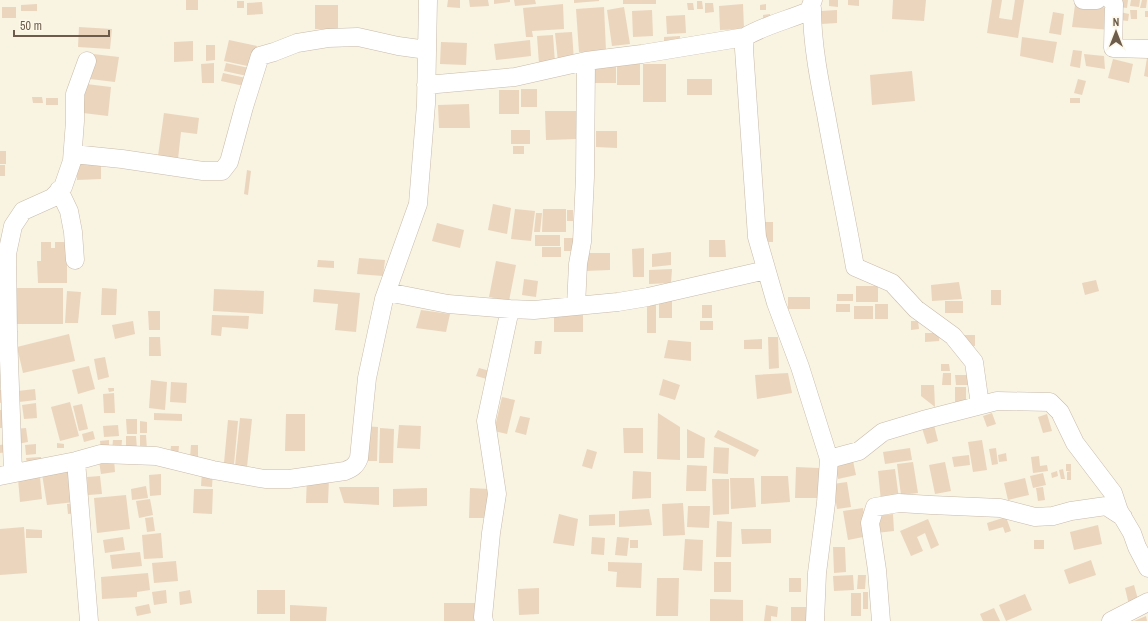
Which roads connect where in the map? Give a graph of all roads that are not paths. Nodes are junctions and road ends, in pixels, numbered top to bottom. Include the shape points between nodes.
1 (428, 0) edge
2 (1083, 0) edge
3 (1097, 0) edge
4 (1111, 0) edge
5 (812, 4) edge
6 (745, 37) junction
7 (1148, 49) edge
8 (427, 50) junction
9 (87, 61) dead end
10 (586, 61) junction
11 (426, 85) junction
12 (73, 154) junction
13 (59, 190) junction
14 (75, 260) dead end
15 (766, 270) junction
16 (387, 292) junction
17 (576, 306) junction
18 (510, 309) junction
19 (980, 405) junction
20 (829, 459) junction
21 (76, 461) junction
22 (7, 474) edge
23 (1123, 517) junction
24 (1148, 568) edge
25 (1148, 602) edge
26 (89, 621) edge
27 (484, 621) edge
28 (815, 621) edge
29 (881, 621) edge
30 (1112, 621) edge

1 - 8 street
2 - 3 street
4 - 7 street via 1114,4 1113,48
5 - 6 street via 809,11
5 - 19 street via 812,32 820,86 855,267 892,283 916,309 953,336 974,362
6 - 10 street
6 - 15 street via 757,237
8 - 11 street
8 - 12 street via 358,37 328,38 297,43 260,56 229,162 222,171 204,171
9 - 12 street via 75,94
10 - 11 street via 515,77
10 - 17 street via 585,177
11 - 16 street via 418,204
12 - 13 street
13 - 14 street via 69,211
13 - 22 street via 52,198 23,211 13,226 7,254
15 - 17 street via 648,297
15 - 20 street
16 - 18 street via 448,304
16 - 21 street via 366,378 359,458 352,469 289,479 265,479 156,456 101,454
17 - 18 street via 534,310
18 - 27 street via 486,421 497,494 490,534
19 - 20 street via 883,432 859,451
19 - 23 street via 997,401 1050,402 1060,412 1075,443 1113,493
20 - 28 street via 817,573
21 - 22 street
21 - 26 street
23 - 24 street
23 - 29 street via 1106,506 1035,517 1000,508 899,503 875,507 870,523
25 - 30 street

